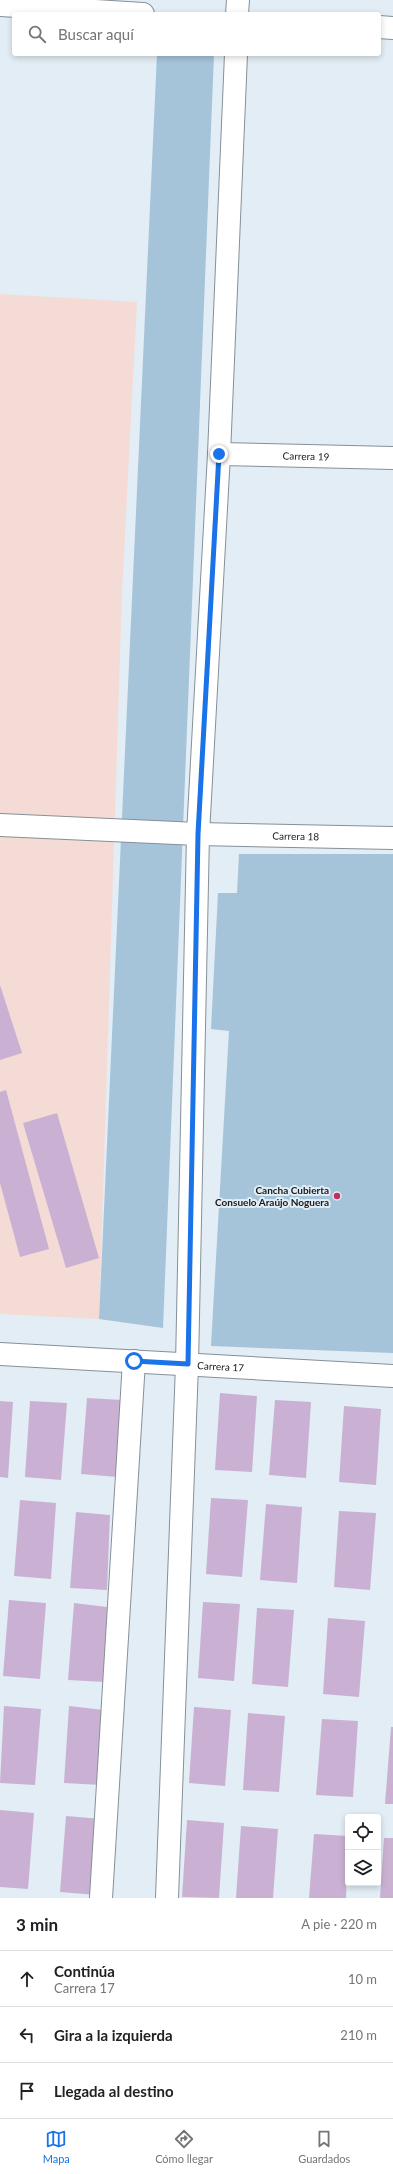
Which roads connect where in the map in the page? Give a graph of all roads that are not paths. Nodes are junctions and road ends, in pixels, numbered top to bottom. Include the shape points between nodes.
1 (238, 0) edge
2 (0, 5) edge
3 (111, 12) edge
4 (237, 12) edge
5 (381, 27) edge
6 (393, 28) edge
7 (236, 56) edge
8 (219, 454) junction
9 (393, 458) edge
10 (0, 825) edge
11 (198, 834) junction
12 (393, 838) edge
13 (0, 1354) edge
14 (134, 1361) junction
15 (188, 1364) junction
16 (393, 1376) edge
17 (101, 1898) edge
18 (167, 1898) edge

1 - 4 street
2 - 3 street
5 - 6 street
7 - 8 street
8 - 9 street, Carrera 19
8 - 11 street
10 - 11 street, Carrera 18
11 - 12 street, Carrera 18
11 - 15 street
13 - 14 street, Carrera 17
14 - 15 street, Carrera 17
14 - 17 street
15 - 16 street, Carrera 17
15 - 18 street

